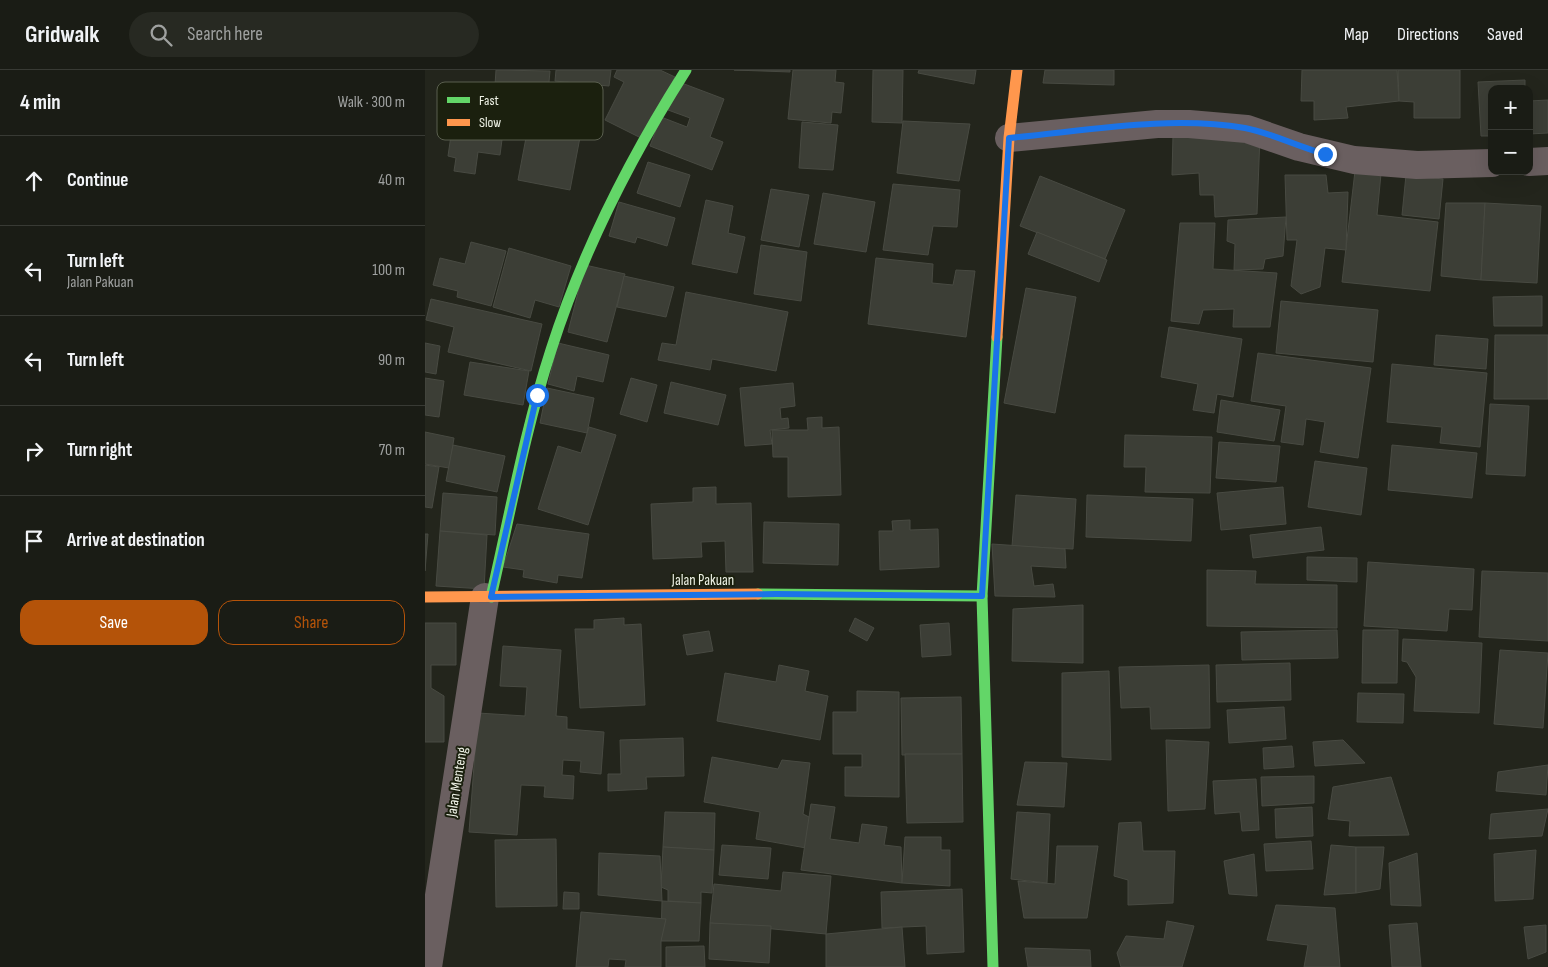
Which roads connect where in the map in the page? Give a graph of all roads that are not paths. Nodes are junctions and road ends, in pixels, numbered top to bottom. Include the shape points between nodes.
1 (686, 70) edge
2 (1017, 70) edge
3 (1009, 138) junction
4 (1548, 161) edge
5 (1533, 162) edge
6 (1488, 163) edge
7 (425, 596) edge
8 (982, 596) junction
9 (489, 597) junction
10 (428, 967) edge
11 (993, 967) edge

1 - 9 street via 614,197 561,321 537,395
2 - 3 street
3 - 6 street via 1157,124 1205,125 1247,129 1299,147 1354,160 1417,165
3 - 8 street
4 - 5 street
7 - 9 street, Jalan Pakuan
8 - 9 street, Jalan Pakuan
8 - 11 street
9 - 10 street, Jalan Menteng

